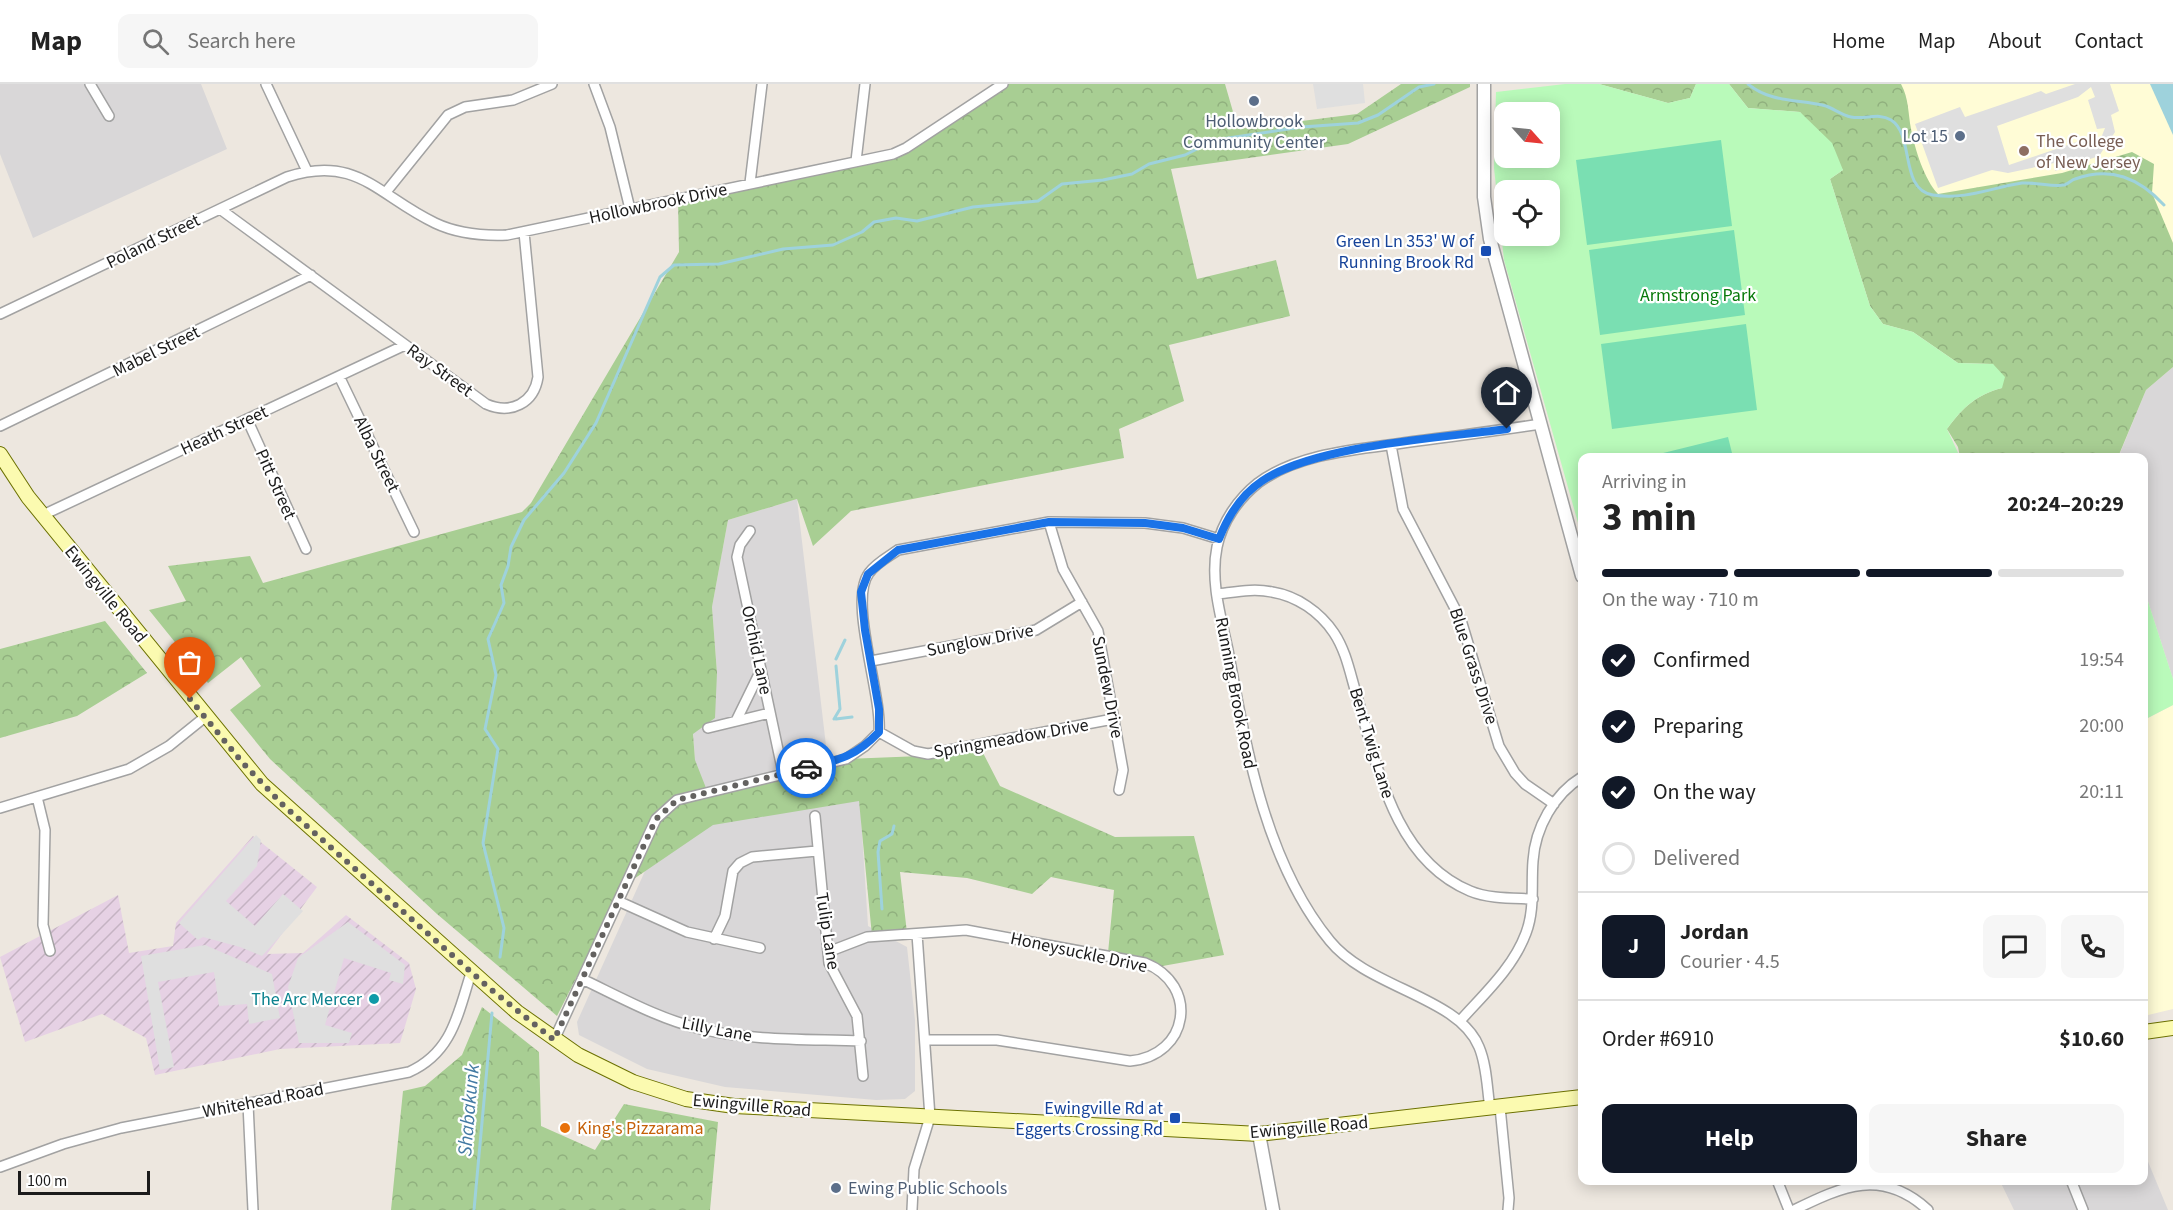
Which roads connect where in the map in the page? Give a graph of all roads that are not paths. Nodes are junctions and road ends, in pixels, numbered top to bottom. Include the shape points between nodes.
1 (90, 84) edge
2 (266, 84) edge
3 (552, 84) edge
4 (594, 84) edge
5 (762, 84) edge
6 (865, 84) edge
7 (1003, 84) edge
8 (1484, 84) edge
9 (109, 116) dead end
10 (856, 161) junction
11 (307, 171) junction
12 (750, 183) junction
13 (386, 192) junction
14 (220, 209) junction
15 (630, 209) junction
16 (524, 232) junction
17 (311, 275) junction
18 (0, 314) edge
19 (405, 345) junction
20 (339, 376) junction
21 (247, 419) junction
22 (1541, 424) junction
23 (0, 426) edge
24 (1391, 445) junction
25 (0, 454) edge
26 (43, 516) junction
27 (1049, 522) junction
28 (750, 531) dead end
29 (414, 532) dead end
30 (1219, 539) junction
31 (306, 549) dead end
32 (1578, 561) edge
33 (1217, 594) junction
34 (1082, 603) junction
35 (872, 661) junction
36 (761, 669) junction
37 (770, 713) junction
38 (205, 717) junction
39 (1113, 719) junction
40 (736, 721) junction
41 (708, 728) dead end
42 (879, 732) junction
43 (783, 773) junction
44 (1578, 781) edge
45 (1119, 790) dead end
46 (37, 797) junction
47 (1554, 804) junction
48 (0, 808) edge
49 (815, 816) dead end
50 (817, 851) junction
51 (1533, 899) junction
52 (618, 902) junction
53 (917, 934) junction
54 (714, 939) junction
55 (760, 948) dead end
56 (50, 951) dead end
57 (828, 952) junction
58 (471, 973) junction
59 (582, 979) junction
60 (1460, 1021) junction
61 (2173, 1028) edge
62 (2148, 1031) edge
63 (554, 1040) junction
64 (927, 1040) junction
65 (861, 1041) junction
66 (862, 1076) dead end
67 (1578, 1098) edge
68 (248, 1104) junction
69 (1495, 1108) junction
70 (930, 1117) junction
71 (1259, 1134) junction
72 (0, 1167) edge
73 (1779, 1185) edge
74 (1859, 1185) edge
75 (1873, 1185) edge
76 (2073, 1185) edge
77 (254, 1210) edge
78 (912, 1210) edge
79 (1273, 1210) edge
80 (1508, 1210) edge
81 (1789, 1210) edge
82 (1794, 1210) edge
83 (1928, 1210) edge
84 (2083, 1210) edge

1 - 9 street
2 - 11 street
3 - 13 street via 513,100 465,107 448,115
4 - 15 street via 610,126
5 - 12 street
6 - 10 street
7 - 10 street, Hollowbrook Drive via 906,148
8 - 22 street via 1486,220
10 - 12 street, Hollowbrook Drive
11 - 13 street, Hollowbrook Drive via 344,171
11 - 14 street, Poland Street
12 - 15 street, Hollowbrook Drive
13 - 16 street, Hollowbrook Drive via 422,216 454,230 489,236
14 - 17 street, Ray Street
14 - 18 street, Poland Street
15 - 16 street, Hollowbrook Drive
16 - 19 street, Ray Street via 538,377 528,400 512,408 494,408
17 - 19 street, Ray Street
17 - 23 street, Mabel Street
19 - 20 street, Heath Street
20 - 21 street, Heath Street
20 - 29 street, Alba Street
21 - 26 street, Heath Street
21 - 31 street, Pitt Street
22 - 24 street, Running Brook Road
22 - 32 street
24 - 30 street, Running Brook Road via 1336,454 1275,472 1239,502
24 - 47 street, Blue Grass Drive via 1403,509 1461,620 1499,746 1515,773
25 - 26 main road, Ewingville Road
26 - 38 main road, Ewingville Road
27 - 30 street via 1145,523 1183,528
27 - 34 street, Sundew Drive via 1063,569
27 - 35 street via 898,550 882,561 868,574 861,592
28 - 36 street, Orchid Lane via 737,557
30 - 33 street, Running Brook Road via 1215,563
33 - 51 street, Bent Twig Lane via 1271,592 1300,602 1324,620 1346,660 1385,792 1414,844 1444,875 1472,892
33 - 60 street, Running Brook Road via 1251,770 1274,837 1305,901 1330,941 1356,966
34 - 35 street, Sunglow Drive via 1035,630
34 - 39 street, Sundew Drive via 1098,631
35 - 42 street
36 - 37 street, Orchid Lane
36 - 40 street
37 - 40 street
37 - 43 street, Orchid Lane
38 - 46 street via 169,746 129,769
38 - 58 main road, Ewingville Road via 282,804
39 - 42 street, Springmeadow Drive via 928,754 913,751
39 - 45 street, Sundew Drive via 1124,770
40 - 41 street
42 - 43 street via 846,759
43 - 52 street via 677,800 656,819
44 - 47 street
46 - 48 street
46 - 56 street via 46,846 43,925
47 - 51 street via 1535,845
49 - 50 street, Tulip Lane
50 - 54 street via 752,857 740,863 733,871 725,916
50 - 57 street, Tulip Lane
51 - 60 street via 1526,932 1511,962
52 - 54 street via 687,932
52 - 59 street
53 - 57 street, Honeysuckle Drive via 867,937
53 - 64 street
53 - 64 street, Honeysuckle Drive via 966,930 1145,963 1170,980 1181,1009 1173,1039 1158,1053 1140,1060 982,1039
54 - 55 street
57 - 65 street, Tulip Lane via 832,972 857,1016
58 - 63 main road, Ewingville Road
58 - 68 street, Whitehead Road via 448,1041 419,1067
59 - 63 street
59 - 65 street, Lilly Lane via 700,1029 754,1038
60 - 69 street, Running Brook Road via 1479,1046
61 - 62 main road
63 - 70 main road, Ewingville Road via 633,1082 686,1099 734,1106
64 - 70 street
65 - 66 street, Tulip Lane
67 - 69 main road, Ewingville Road
68 - 72 street, Whitehead Road via 106,1131
68 - 77 street
69 - 71 main road, Ewingville Road
69 - 80 street, Running Brook Road
70 - 71 main road, Ewingville Road
70 - 78 street via 914,1169
71 - 79 street
73 - 81 street
74 - 82 street via 1842,1187
75 - 83 street via 1895,1189
76 - 84 street

